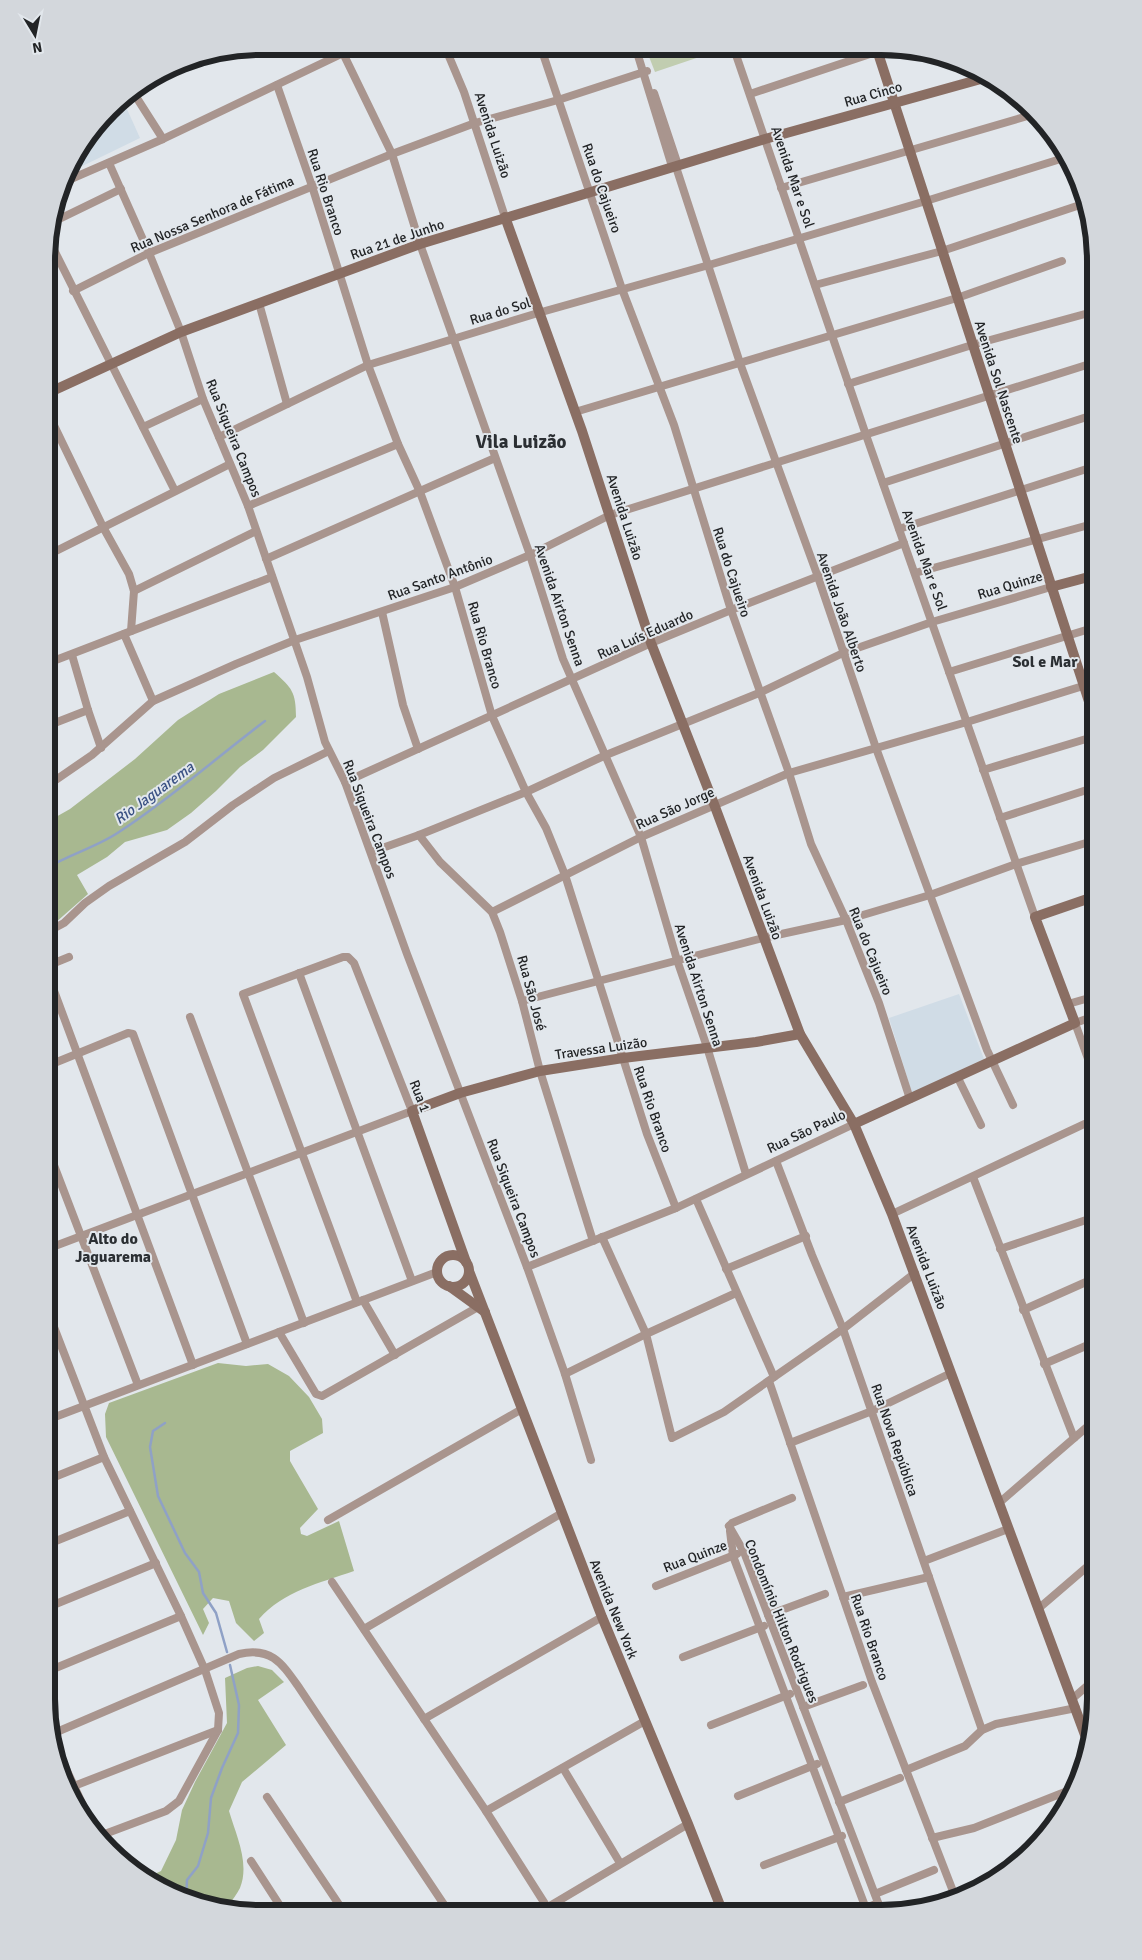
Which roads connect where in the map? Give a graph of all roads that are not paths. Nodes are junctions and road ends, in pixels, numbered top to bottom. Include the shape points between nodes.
1 (333, 55) edge
2 (344, 55) edge
3 (448, 55) edge
4 (543, 55) edge
5 (638, 55) edge
6 (736, 55) edge
7 (867, 55) edge
8 (880, 55) edge
9 (645, 72) junction
10 (978, 80) edge
11 (277, 85) junction
12 (750, 94) junction
13 (137, 98) edge
14 (558, 100) junction
15 (894, 103) junction
16 (1028, 116) edge
17 (475, 123) junction
18 (163, 139) junction
19 (765, 139) junction
20 (909, 150) junction
21 (392, 154) junction
22 (1060, 159) edge
23 (109, 163) junction
24 (676, 167) junction
25 (72, 178) edge
26 (312, 186) junction
27 (781, 188) junction
28 (121, 189) junction
29 (590, 192) junction
30 (926, 201) junction
31 (1079, 205) edge
32 (505, 217) junction
33 (59, 219) edge
34 (799, 238) junction
35 (420, 244) junction
36 (942, 251) junction
37 (55, 253) edge
38 (150, 253) junction
39 (1062, 261) dead end
40 (709, 265) junction
41 (338, 273) junction
42 (815, 285) junction
43 (622, 289) junction
44 (73, 291) junction
45 (957, 298) junction
46 (259, 303) junction
47 (538, 313) junction
48 (1087, 313) edge
49 (182, 332) junction
50 (832, 336) junction
51 (454, 338) junction
52 (972, 345) junction
53 (740, 363) junction
54 (110, 364) junction
55 (368, 365) junction
56 (1087, 365) edge
57 (848, 384) junction
58 (661, 388) junction
59 (55, 390) edge
60 (989, 396) junction
61 (204, 399) junction
62 (286, 404) junction
63 (575, 412) junction
64 (1087, 417) edge
65 (143, 427) junction
66 (55, 428) edge
67 (866, 435) junction
68 (219, 437) junction
69 (1004, 443) junction
70 (398, 444) junction
71 (496, 458) junction
72 (776, 463) junction
73 (230, 464) junction
74 (1087, 469) edge
75 (883, 483) junction
76 (693, 488) junction
77 (1020, 490) junction
78 (175, 492) junction
79 (420, 492) junction
80 (248, 506) junction
81 (610, 515) junction
82 (1087, 526) edge
83 (103, 527) junction
84 (899, 529) junction
85 (256, 531) junction
86 (1036, 540) junction
87 (904, 543) junction
88 (55, 551) edge
89 (530, 555) junction
90 (266, 559) junction
91 (915, 573) junction
92 (272, 577) junction
93 (818, 577) junction
94 (1087, 577) edge
95 (455, 587) junction
96 (1051, 587) junction
97 (134, 591) junction
98 (731, 610) junction
99 (382, 612) junction
100 (932, 622) junction
101 (1087, 629) edge
102 (127, 633) junction
103 (1067, 635) junction
104 (295, 640) junction
105 (651, 644) junction
106 (843, 653) junction
107 (72, 655) junction
108 (55, 661) edge
109 (949, 672) junction
110 (572, 679) junction
111 (1087, 684) edge
112 (1083, 685) junction
113 (760, 693) junction
114 (1087, 697) edge
115 (153, 701) junction
116 (88, 710) junction
117 (492, 716) junction
118 (967, 722) junction
119 (55, 723) edge
120 (682, 724) junction
121 (1087, 739) edge
122 (101, 748) junction
123 (876, 748) junction
124 (418, 749) junction
125 (329, 751) junction
126 (606, 755) junction
127 (983, 770) junction
128 (789, 773) junction
129 (55, 780) edge
130 (345, 782) junction
131 (1087, 790) edge
132 (526, 792) junction
133 (714, 804) junction
134 (1000, 818) junction
135 (418, 835) junction
136 (640, 837) junction
137 (1087, 843) edge
138 (371, 852) junction
139 (1016, 864) junction
140 (565, 875) junction
141 (930, 895) junction
142 (1087, 899) edge
143 (492, 912) junction
144 (1035, 917) junction
145 (846, 920) junction
146 (55, 928) edge
147 (763, 938) junction
148 (69, 957) dead end
149 (677, 960) junction
150 (55, 963) edge
151 (299, 973) junction
152 (599, 981) junction
153 (55, 994) edge
154 (1087, 999) edge
155 (522, 1001) junction
156 (1068, 1004) junction
157 (190, 1017) dead end
158 (1087, 1019) edge
159 (1075, 1023) junction
160 (800, 1034) junction
161 (707, 1047) junction
162 (77, 1054) junction
163 (1087, 1054) edge
164 (623, 1058) junction
165 (992, 1062) junction
166 (55, 1063) edge
167 (540, 1071) junction
168 (958, 1078) junction
169 (460, 1093) junction
170 (910, 1099) junction
171 (1013, 1105) dead end
172 (412, 1111) junction
173 (1087, 1123) edge
174 (854, 1124) junction
175 (981, 1126) dead end
176 (357, 1132) junction
177 (302, 1152) junction
178 (776, 1161) junction
179 (55, 1168) edge
180 (248, 1173) junction
181 (746, 1174) junction
182 (973, 1177) junction
183 (192, 1194) junction
184 (696, 1199) junction
185 (676, 1208) junction
186 (892, 1214) junction
187 (137, 1215) junction
188 (1087, 1220) edge
189 (81, 1236) junction
190 (806, 1236) junction
191 (602, 1238) junction
192 (459, 1241) junction
193 (593, 1241) junction
194 (55, 1246) edge
195 (1000, 1248) junction
196 (451, 1255) junction
197 (468, 1266) junction
198 (527, 1267) junction
199 (726, 1269) junction
200 (437, 1272) junction
201 (915, 1274) junction
202 (412, 1281) junction
203 (1087, 1282) edge
204 (449, 1286) junction
205 (736, 1293) junction
206 (360, 1301) junction
207 (482, 1310) junction
208 (1023, 1310) junction
209 (304, 1323) junction
210 (843, 1329) junction
211 (55, 1330) edge
212 (279, 1332) junction
213 (646, 1334) junction
214 (247, 1344) junction
215 (1087, 1345) edge
216 (395, 1355) junction
217 (193, 1364) junction
218 (1044, 1364) junction
219 (951, 1373) junction
220 (566, 1374) junction
221 (772, 1379) junction
222 (138, 1385) junction
223 (84, 1406) junction
224 (522, 1409) junction
225 (872, 1411) junction
226 (55, 1417) edge
227 (1087, 1427) edge
228 (1074, 1438) junction
229 (790, 1443) junction
230 (104, 1458) junction
231 (591, 1460) dead end
232 (55, 1477) edge
233 (792, 1498) dead end
234 (999, 1503) junction
235 (130, 1511) junction
236 (562, 1513) junction
237 (328, 1520) dead end
238 (729, 1526) junction
239 (1008, 1529) junction
240 (55, 1541) edge
241 (744, 1552) junction
242 (733, 1556) junction
243 (924, 1561) junction
244 (156, 1563) junction
245 (1087, 1567) edge
246 (929, 1577) junction
247 (332, 1582) dead end
248 (656, 1586) dead end
249 (825, 1594) dead end
250 (843, 1597) junction
251 (55, 1604) edge
252 (1038, 1609) junction
253 (768, 1615) junction
254 (181, 1616) junction
255 (602, 1617) junction
256 (771, 1623) junction
257 (760, 1628) junction
258 (364, 1629) junction
259 (683, 1657) dead end
260 (55, 1668) edge
261 (205, 1670) junction
262 (863, 1685) dead end
263 (1087, 1689) edge
264 (797, 1692) junction
265 (786, 1696) junction
266 (1074, 1704) junction
267 (803, 1707) junction
268 (424, 1720) junction
269 (645, 1721) junction
270 (711, 1725) dead end
271 (218, 1730) junction
272 (982, 1730) junction
273 (58, 1732) edge
274 (1084, 1732) edge
275 (824, 1761) junction
276 (812, 1766) junction
277 (562, 1768) junction
278 (906, 1770) junction
279 (900, 1778) dead end
280 (74, 1786) edge
281 (1065, 1792) edge
282 (738, 1796) dead end
283 (267, 1798) dead end
284 (839, 1802) junction
285 (486, 1811) junction
286 (688, 1824) junction
287 (851, 1833) junction
288 (106, 1834) edge
289 (840, 1837) junction
290 (932, 1838) junction
291 (251, 1861) dead end
292 (620, 1863) junction
293 (764, 1865) dead end
294 (934, 1870) dead end
295 (953, 1892) edge
296 (875, 1894) junction
297 (878, 1903) joint
298 (279, 1905) edge
299 (339, 1905) edge
300 (444, 1905) edge
301 (545, 1905) edge
302 (549, 1905) edge
303 (720, 1905) edge
304 (865, 1905) edge
305 (875, 1905) edge

1 - 11 street
2 - 21 street, Avenida Airton Senna
3 - 17 street, Avenida Luizão
4 - 14 street, Rua do Cajueiro
5 - 9 street, Avenida João Alberto
6 - 12 street, Avenida Mar e Sol
7 - 12 street
8 - 15 street, Avenida Sol Nascente
9 - 14 street, Rua Nossa Senhora de Fátima
9 - 24 street, Avenida João Alberto via 672,163
10 - 15 street, Rua Cinco
11 - 18 street
11 - 26 street, Rua Rio Branco
12 - 19 street, Avenida Mar e Sol
13 - 18 street
14 - 17 street, Rua Nossa Senhora de Fátima
14 - 29 street, Rua do Cajueiro
15 - 19 street, Rua Cinco
15 - 20 street, Avenida Sol Nascente
16 - 20 street
17 - 21 street, Rua Nossa Senhora de Fátima
17 - 32 street, Avenida Luizão
18 - 23 street
19 - 24 street, Rua 21 de Junho
19 - 27 street, Avenida Mar e Sol
20 - 27 street
20 - 30 street, Avenida Sol Nascente
21 - 26 street, Rua Nossa Senhora de Fátima
21 - 35 street, Avenida Airton Senna
22 - 30 street, Rua do Sol
23 - 25 street
23 - 28 street, Rua Siqueira Campos
24 - 29 street, Rua 21 de Junho
24 - 40 street, Avenida João Alberto
26 - 38 street, Rua Nossa Senhora de Fátima
26 - 41 street, Rua Rio Branco
27 - 34 street, Avenida Mar e Sol
28 - 33 street
28 - 38 street, Rua Siqueira Campos
29 - 32 street, Rua 21 de Junho
29 - 43 street, Rua do Cajueiro
30 - 34 street, Rua do Sol
30 - 36 street, Avenida Sol Nascente
31 - 36 street
32 - 35 street, Rua 21 de Junho
32 - 47 street, Avenida Luizão
34 - 40 street, Rua do Sol
34 - 42 street, Avenida Mar e Sol
35 - 41 street, Rua 21 de Junho
35 - 51 street, Avenida Airton Senna
36 - 42 street
36 - 45 street, Avenida Sol Nascente
37 - 44 street
38 - 44 street, Rua Nossa Senhora de Fátima
38 - 49 street, Rua Siqueira Campos
39 - 45 street
40 - 43 street, Rua do Sol
40 - 53 street, Avenida João Alberto
41 - 46 street, Rua 21 de Junho
41 - 55 street, Rua Rio Branco
42 - 50 street, Avenida Mar e Sol
43 - 47 street, Rua do Sol
43 - 58 street, Rua do Cajueiro
44 - 54 street
45 - 50 street
45 - 52 street, Avenida Sol Nascente
46 - 49 street, Rua 21 de Junho
46 - 62 street
47 - 51 street, Rua do Sol
47 - 63 street, Avenida Luizão
48 - 52 street
49 - 54 street, Rua 21 de Junho
49 - 61 street, Rua Siqueira Campos
50 - 53 street
50 - 57 street, Avenida Mar e Sol
51 - 55 street, Rua do Sol
51 - 71 street, Avenida Airton Senna
52 - 57 street
52 - 60 street, Avenida Sol Nascente
53 - 58 street
53 - 72 street, Avenida João Alberto
54 - 59 street, Rua 21 de Junho
54 - 65 street
55 - 62 street, Rua do Sol
55 - 70 street, Rua Rio Branco
56 - 60 street, Rua Santo Antônio
57 - 67 street, Avenida Mar e Sol
58 - 63 street
58 - 76 street, Rua do Cajueiro
60 - 67 street, Rua Santo Antônio
60 - 69 street, Avenida Sol Nascente
61 - 65 street
61 - 68 street, Rua Siqueira Campos
62 - 68 street, Rua do Sol
63 - 81 street, Avenida Luizão
64 - 69 street
65 - 78 street
66 - 83 street
67 - 72 street, Rua Santo Antônio
67 - 75 street, Avenida Mar e Sol
68 - 73 street, Rua Siqueira Campos
69 - 75 street
69 - 77 street, Avenida Sol Nascente
70 - 79 street, Rua Rio Branco
70 - 80 street
71 - 79 street
71 - 89 street, Avenida Airton Senna
72 - 76 street, Rua Santo Antônio
72 - 93 street, Avenida João Alberto
73 - 78 street
73 - 80 street, Rua Siqueira Campos
74 - 77 street
75 - 84 street, Avenida Mar e Sol
76 - 81 street, Rua Santo Antônio
76 - 98 street, Rua do Cajueiro
77 - 84 street
77 - 86 street, Avenida Sol Nascente
78 - 83 street
79 - 90 street
79 - 95 street, Rua Rio Branco
80 - 85 street, Rua Siqueira Campos
81 - 89 street, Rua Santo Antônio
81 - 105 street, Avenida Luizão
82 - 86 street
83 - 88 street
83 - 97 street via 129,574
84 - 87 street, Avenida Mar e Sol
85 - 90 street, Rua Siqueira Campos
85 - 97 street
86 - 91 street
86 - 96 street, Avenida Sol Nascente
87 - 91 street, Avenida Mar e Sol
87 - 93 street, Rua Luís Eduardo
89 - 95 street, Rua Santo Antônio
89 - 110 street, Avenida Airton Senna
90 - 92 street, Rua Siqueira Campos
91 - 100 street, Avenida Mar e Sol
92 - 102 street
92 - 104 street, Rua Siqueira Campos
93 - 98 street, Rua Luís Eduardo
93 - 106 street, Avenida João Alberto
94 - 96 street, Rua Quinze
95 - 99 street, Rua Santo Antônio
95 - 117 street, Rua Rio Branco
96 - 100 street, Rua Quinze
96 - 103 street, Avenida Sol Nascente
97 - 102 street
98 - 105 street, Rua Luís Eduardo
98 - 113 street, Rua do Cajueiro
99 - 104 street, Rua Santo Antônio
99 - 124 street via 403,706
100 - 106 street, Rua Quinze
100 - 109 street, Avenida Mar e Sol
101 - 103 street
102 - 107 street
102 - 115 street
103 - 109 street
103 - 112 street, Avenida Sol Nascente
104 - 115 street, Rua Santo Antônio
104 - 125 street, Rua Siqueira Campos
105 - 110 street, Rua Luís Eduardo
105 - 120 street, Avenida Luizão
106 - 113 street, Rua Quinze
106 - 123 street, Avenida João Alberto
107 - 108 street
107 - 116 street
109 - 118 street, Avenida Mar e Sol
110 - 117 street, Rua Luís Eduardo
110 - 126 street, Avenida Airton Senna
111 - 112 street, Rua São Jorge
112 - 114 street, Avenida Sol Nascente
112 - 118 street, Rua São Jorge
113 - 120 street, Rua Quinze
113 - 128 street, Rua do Cajueiro
115 - 122 street, Rua Santo Antônio
116 - 119 street
116 - 122 street
117 - 124 street, Rua Luís Eduardo
117 - 132 street, Rua Rio Branco
118 - 123 street, Rua São Jorge
118 - 127 street, Avenida Mar e Sol
120 - 126 street, Rua Quinze
120 - 133 street, Avenida Luizão
121 - 127 street
122 - 129 street, Rua Santo Antônio
123 - 128 street, Rua São Jorge
123 - 141 street, Avenida João Alberto
124 - 130 street, Rua Luís Eduardo
125 - 130 street, Rua Siqueira Campos
125 - 146 street via 274,778 185,842 109,886
126 - 132 street, Rua Quinze
126 - 136 street, Avenida Airton Senna
127 - 134 street, Avenida Mar e Sol
128 - 133 street, Rua São Jorge
128 - 145 street, Rua do Cajueiro via 811,844
130 - 138 street, Rua Siqueira Campos
131 - 134 street
132 - 135 street, Rua Quinze
132 - 140 street, Rua Rio Branco via 546,828
133 - 136 street, Rua São Jorge
133 - 147 street, Avenida Luizão
134 - 139 street, Avenida Mar e Sol
135 - 138 street, Rua Quinze
135 - 143 street, Rua São José via 440,862
136 - 140 street, Rua São Jorge
136 - 149 street, Avenida Airton Senna
137 - 139 street
138 - 169 street, Rua Siqueira Campos
139 - 141 street
139 - 144 street, Avenida Mar e Sol
140 - 143 street, Rua São Jorge
140 - 152 street, Rua Rio Branco
141 - 145 street
141 - 165 street, Avenida João Alberto
142 - 144 street
143 - 155 street, Rua São José via 507,948
144 - 156 street, Avenida Mar e Sol
145 - 147 street
145 - 170 street, Rua do Cajueiro via 879,1003
147 - 149 street
147 - 160 street, Avenida Luizão
148 - 150 street
149 - 152 street
149 - 161 street, Avenida Airton Senna
151 - 172 street, Rua 1 via 343,957 354,963
151 - 176 street
151 - 177 street via 243,994
152 - 155 street
152 - 164 street, Rua Rio Branco
153 - 162 street
154 - 156 street
155 - 167 street, Rua São José
156 - 159 street, Avenida Mar e Sol
157 - 180 street
158 - 159 street, Rua São Paulo
159 - 163 street, Avenida Mar e Sol
159 - 165 street, Rua São Paulo
160 - 161 street, Travessa Luizão
160 - 174 street, Avenida Luizão
161 - 164 street, Travessa Luizão
161 - 181 street, Avenida Airton Senna
162 - 166 street
162 - 183 street via 131,1033
162 - 187 street
164 - 167 street, Travessa Luizão
164 - 185 street, Rua Rio Branco via 647,1134
165 - 168 street, Rua São Paulo
165 - 171 street, Avenida João Alberto
167 - 169 street, Travessa Luizão
167 - 193 street, Rua São José
168 - 170 street, Rua São Paulo
168 - 175 street
169 - 172 street, Travessa Luizão
169 - 198 street, Rua Siqueira Campos
170 - 174 street, Rua São Paulo
172 - 176 street
172 - 192 street, Rua 1
173 - 182 street
174 - 178 street, Rua São Paulo
174 - 186 street, Avenida Luizão
176 - 177 street
176 - 202 street
177 - 180 street
177 - 206 street
178 - 181 street, Rua São Paulo
178 - 190 street, Rua Nova República
179 - 189 street
180 - 183 street
180 - 209 street
181 - 184 street, Rua São Paulo
182 - 186 street
182 - 195 street
183 - 187 street
183 - 214 street
184 - 185 street, Rua São Paulo
184 - 199 street, Rua Rio Branco
185 - 191 street, Rua São Paulo
186 - 201 street, Avenida Luizão
187 - 189 street
187 - 217 street
188 - 195 street
189 - 194 street
189 - 222 street
190 - 199 street
190 - 210 street, Rua Nova República
191 - 193 street, Rua São Paulo
191 - 213 street
192 - 196 street via 458,1251
192 - 197 street, Rua 1
193 - 198 street, Rua São Paulo
195 - 208 street
196 - 197 street via 460,1256
196 - 200 street via 440,1263
197 - 204 street via 469,1275 463,1283
197 - 207 street, Avenida New York
198 - 220 street, Rua Siqueira Campos
199 - 205 street, Rua Rio Branco
200 - 202 street
200 - 204 street via 441,1281
201 - 210 street
201 - 219 street, Avenida Luizão
202 - 206 street
203 - 208 street
204 - 207 street
205 - 213 street
205 - 221 street, Rua Rio Branco
206 - 209 street
206 - 216 street
207 - 216 street
207 - 224 street, Avenida New York
208 - 218 street
209 - 212 street
210 - 221 street
210 - 225 street, Rua Nova República
211 - 223 street
212 - 214 street
212 - 216 street via 319,1396
213 - 220 street
213 - 221 street via 672,1438 724,1412
214 - 217 street
215 - 218 street
217 - 222 street
218 - 228 street
219 - 225 street
219 - 234 street, Avenida Luizão
220 - 231 street, Rua Siqueira Campos
221 - 229 street, Rua Rio Branco
222 - 223 street
223 - 226 street
223 - 230 street
224 - 236 street, Avenida New York
224 - 237 street
225 - 229 street
225 - 243 street, Rua Nova República
227 - 228 street
228 - 234 street
229 - 250 street, Rua Rio Branco
230 - 232 street
230 - 235 street
233 - 238 street
234 - 239 street, Avenida Luizão
235 - 240 street
235 - 244 street
236 - 255 street, Avenida New York
236 - 258 street
238 - 241 street, Condomínio Hilton Rodrigues
238 - 242 street, Condomínio Hilton Rodrigues
239 - 243 street
239 - 252 street, Avenida Luizão
241 - 242 street, Rua Quinze
241 - 253 street, Condomínio Hilton Rodrigues
242 - 248 street, Rua Quinze
242 - 257 street, Condomínio Hilton Rodrigues
243 - 246 street, Rua Nova República
244 - 251 street
244 - 254 street
245 - 252 street
246 - 250 street
246 - 272 street, Rua Nova República
247 - 258 street
249 - 253 street
250 - 278 street, Rua Rio Branco
252 - 266 street, Avenida Luizão
253 - 256 street, Condomínio Hilton Rodrigues
254 - 260 street
254 - 261 street
255 - 268 street
255 - 269 street, Avenida New York
256 - 257 street
256 - 264 street, Condomínio Hilton Rodrigues
257 - 259 street
257 - 265 street, Condomínio Hilton Rodrigues
258 - 268 street
261 - 271 street via 219,1713
261 - 273 street
261 - 300 street via 252,1651 266,1653 284,1667
262 - 267 street
263 - 266 street
264 - 265 street
264 - 267 street, Condomínio Hilton Rodrigues
265 - 270 street
265 - 276 street, Condomínio Hilton Rodrigues
266 - 272 street
266 - 274 street, Avenida Luizão
267 - 275 street, Condomínio Hilton Rodrigues
268 - 285 street
269 - 277 street
269 - 286 street, Avenida New York
271 - 280 street
271 - 288 street via 174,1807
272 - 278 street via 965,1746
275 - 276 street
275 - 284 street, Condomínio Hilton Rodrigues
276 - 282 street
276 - 289 street, Condomínio Hilton Rodrigues
277 - 285 street
277 - 292 street
278 - 290 street, Rua Rio Branco
279 - 284 street
281 - 290 street via 982,1825
283 - 299 street
284 - 287 street, Condomínio Hilton Rodrigues
285 - 301 street
286 - 292 street
286 - 303 street, Avenida New York
287 - 289 street
287 - 296 street, Condomínio Hilton Rodrigues
289 - 293 street
289 - 304 street, Condomínio Hilton Rodrigues
290 - 295 street, Rua Rio Branco
291 - 298 street
292 - 302 street
294 - 296 street
296 - 297 street, Condomínio Hilton Rodrigues
297 - 305 street

